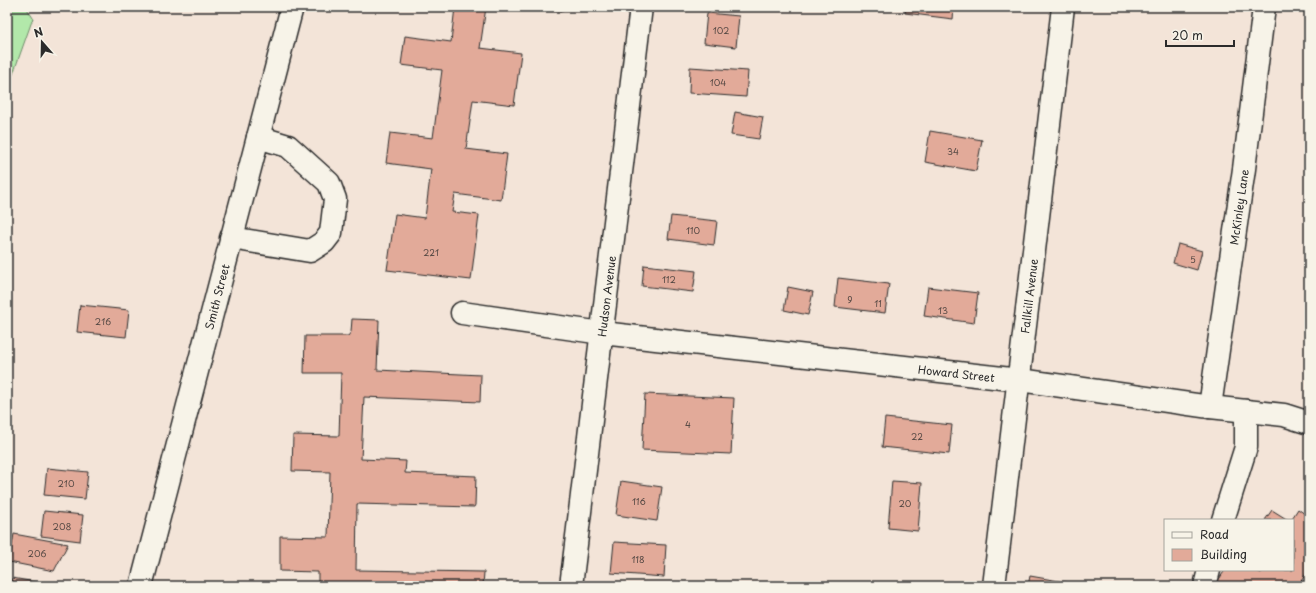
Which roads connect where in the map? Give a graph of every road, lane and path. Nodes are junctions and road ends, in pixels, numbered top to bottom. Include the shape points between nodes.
1 (292, 7) edge
2 (641, 7) edge
3 (1063, 7) edge
4 (1264, 7) edge
5 (258, 137) junction
6 (231, 238) junction
7 (462, 313) dead end
8 (602, 333) junction
9 (1020, 380) junction
10 (1210, 407) junction
11 (1246, 411) junction
12 (1309, 423) edge
13 (1223, 519) edge
14 (1209, 571) edge
15 (141, 586) edge
16 (571, 586) edge
17 (994, 586) edge
18 (1205, 586) edge

1 - 5 street, Smith Street
2 - 8 street, Hudson Avenue
3 - 9 street, Fallkill Avenue
4 - 10 street, McKinley Lane
5 - 6 street, Smith Street
5 - 6 street via 288,146 329,183 335,199 331,233 324,242 310,251
6 - 15 street, Smith Street
7 - 8 street, Howard Street
8 - 9 street, Howard Street
8 - 16 street, Hudson Avenue
9 - 10 street, Howard Street
9 - 17 street, Fallkill Avenue
10 - 11 street, Howard Street
11 - 12 street, Howard Street via 1284,415
11 - 13 street via 1246,447
14 - 18 street

